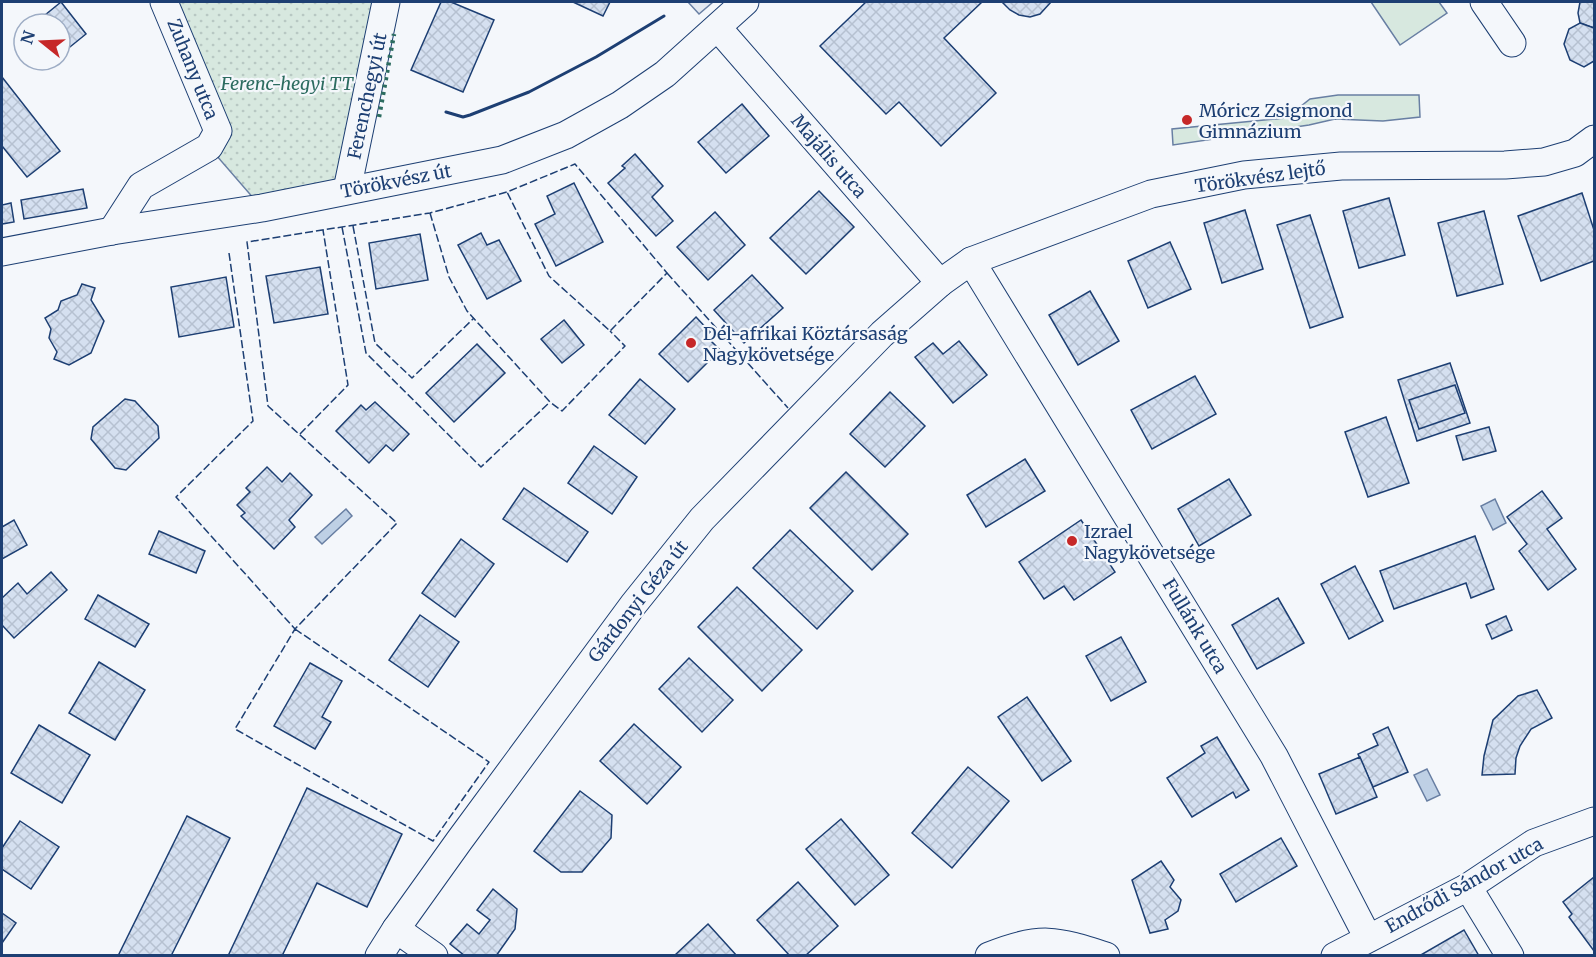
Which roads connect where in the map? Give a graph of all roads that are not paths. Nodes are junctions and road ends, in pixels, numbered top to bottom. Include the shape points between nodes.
1 (164, 2) edge
2 (386, 2) edge
3 (745, 2) edge
4 (1484, 2) edge
5 (718, 28) junction
6 (1512, 43) dead end
7 (1594, 139) edge
8 (347, 190) junction
9 (112, 231) junction
10 (2, 252) edge
11 (971, 261) junction
12 (940, 283) junction
13 (1594, 821) edge
14 (1468, 886) junction
15 (396, 929) junction
16 (1368, 938) junction
17 (379, 956) edge
18 (434, 956) edge
19 (989, 956) edge
20 (1106, 956) edge
21 (1335, 956) edge
22 (1510, 956) edge

1 - 9 street, Zuhany utca via 218,131 209,147 141,186
2 - 8 street, Ferenchegyi út
3 - 5 street, Törökvész út
4 - 6 street
5 - 8 street, Törökvész út via 666,74 566,135 502,160
5 - 12 street, Majális utca
7 - 11 street, Törökvész lejtő via 1575,153 1544,162 1341,166 1244,175 1151,194
8 - 9 street, Törökvész út via 262,208
9 - 10 street, Törökvész út
11 - 12 street, Törökvész lejtő
11 - 16 street, Fullánk utca via 1274,756
12 - 15 street, Gárdonyi Géza út via 882,334 702,519 633,606
13 - 14 street, Endrődi Sándor utca via 1534,843
14 - 16 street, Endrődi Sándor utca
14 - 22 street
15 - 17 street, Gárdonyi Géza út
15 - 18 street
16 - 21 street, Endrődi Sándor utca
19 - 20 street via 1034,941 1065,943

